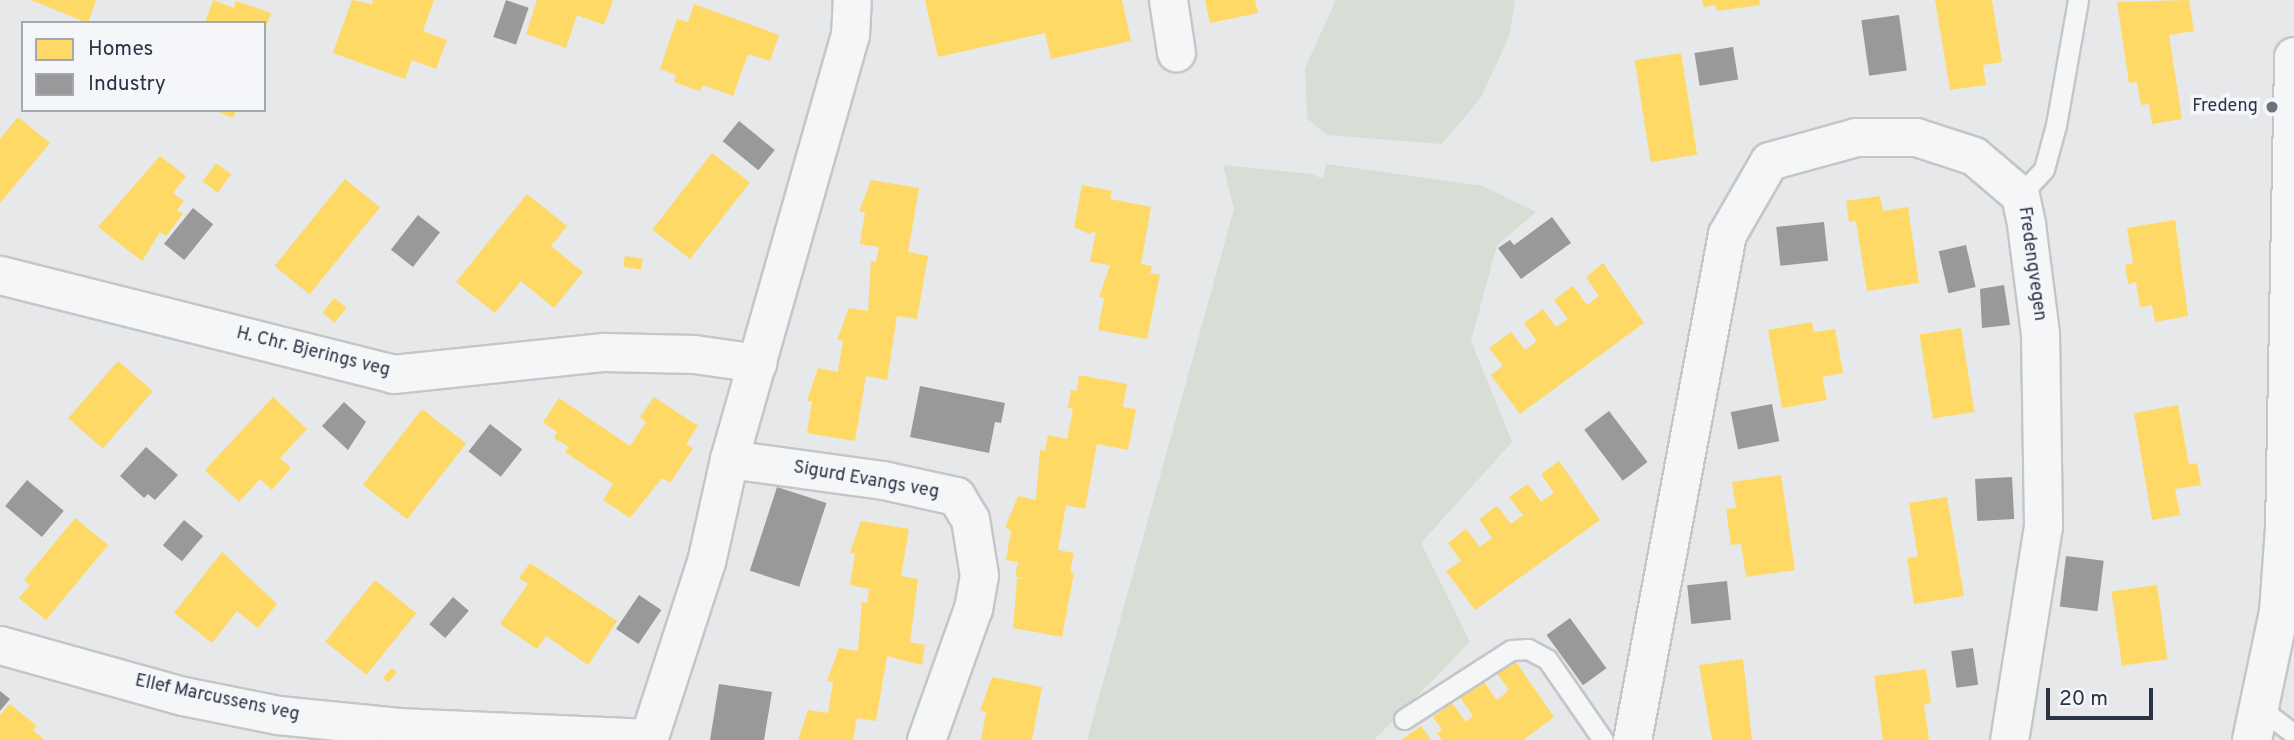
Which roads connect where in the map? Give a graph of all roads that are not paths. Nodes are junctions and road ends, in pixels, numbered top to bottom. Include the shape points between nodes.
1 (852, 0) edge
2 (1168, 0) edge
3 (2078, 0) edge
4 (1176, 52) dead end
5 (2294, 57) edge
6 (2020, 195) junction
7 (0, 275) edge
8 (2292, 305) edge
9 (757, 363) junction
10 (729, 459) junction
11 (0, 645) edge
12 (1404, 719) dead end
13 (2256, 724) edge
14 (2294, 734) edge
15 (648, 739) edge
16 (926, 740) edge
17 (1603, 740) edge
18 (1632, 740) edge
19 (2009, 740) edge

1 - 9 street via 850,35
2 - 4 street
3 - 6 lane via 2044,169
5 - 8 street
6 - 18 street, Fredengvegen via 1974,156 1916,136 1856,137 1769,161 1727,234
6 - 19 street, Fredengvegen via 2040,333 2043,526
7 - 9 street, H. Chr. Bjerings veg via 393,374 604,352 694,354
8 - 13 street via 2279,612
9 - 10 street
10 - 15 street via 706,562
10 - 16 street, Sigurd Evangs veg via 883,480 956,496 970,519 979,575 973,608
11 - 15 street, Ellef Marcussens veg via 183,696 278,715 398,727
12 - 17 lane via 1511,650 1528,649 1547,659
13 - 14 lane

